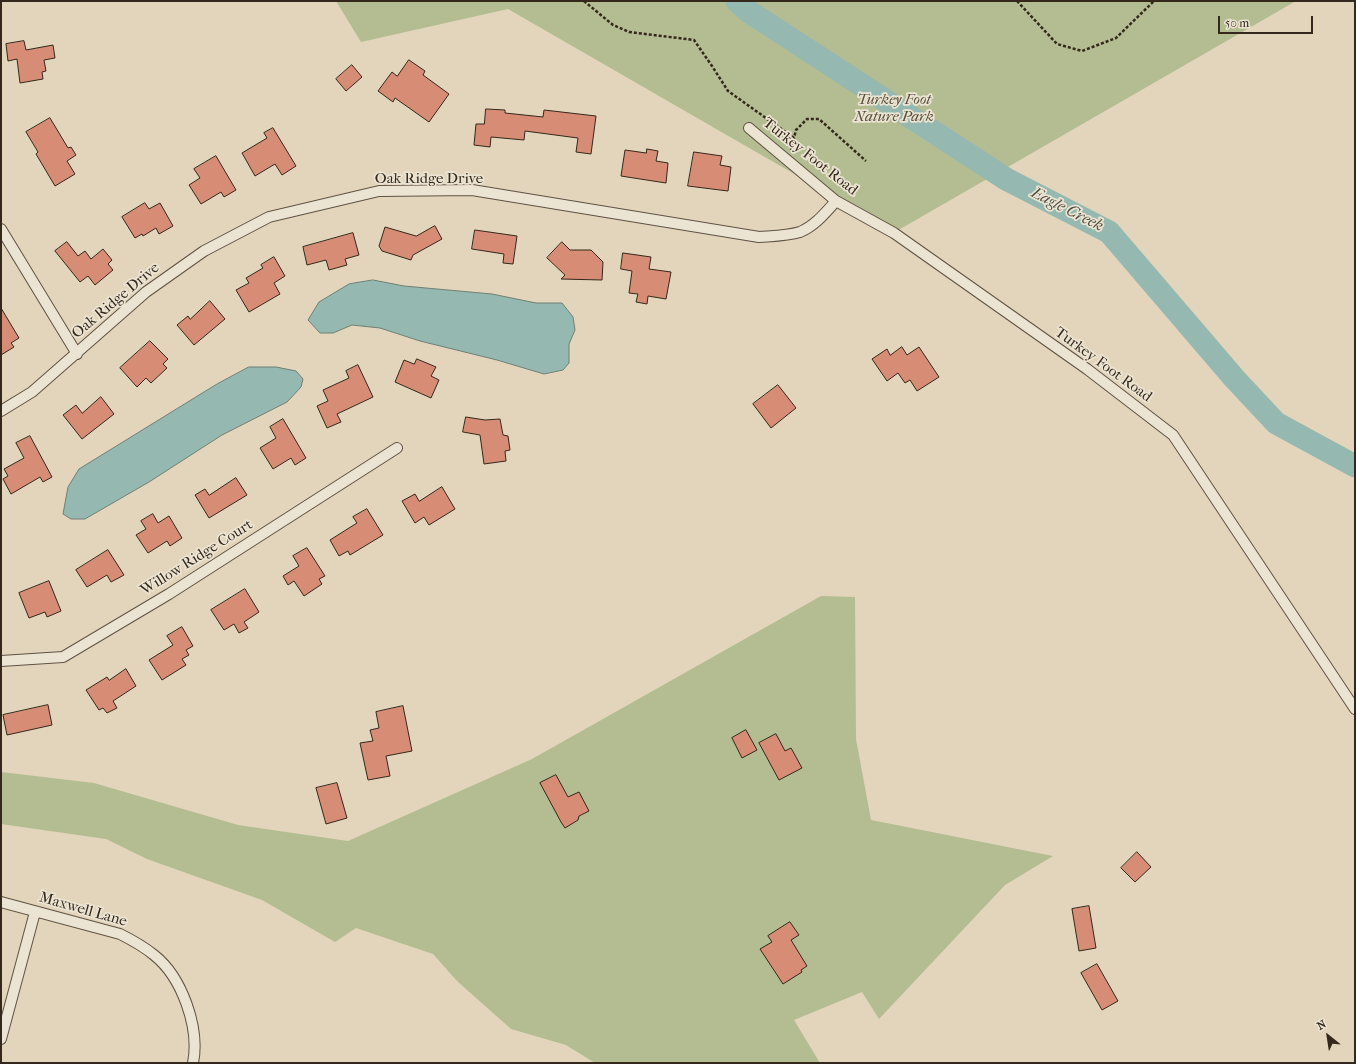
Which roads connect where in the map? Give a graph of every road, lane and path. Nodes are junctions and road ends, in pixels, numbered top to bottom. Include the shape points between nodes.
1 (584, 1) edge
2 (1017, 1) edge
3 (1154, 1) edge
4 (749, 128) dead end
5 (794, 138) junction
6 (788, 160) junction
7 (866, 161) dead end
8 (836, 201) junction
9 (1, 229) edge
10 (77, 354) junction
11 (1, 411) edge
12 (397, 448) dead end
13 (1, 661) edge
14 (1355, 709) edge
15 (1, 902) edge
16 (35, 912) junction
17 (1, 1040) edge
18 (193, 1063) edge

1 - 5 path via 613,25 630,32 694,40 728,91
2 - 3 path via 1057,44 1082,51 1116,38
4 - 6 street, Turkey Foot Road
5 - 6 path
5 - 7 path via 796,130 807,119 819,119
6 - 8 street, Turkey Foot Road
8 - 10 street, Oak Ridge Drive via 820,219 801,232 759,237 472,190 379,191 269,217 204,251 146,292
8 - 14 street, Turkey Foot Road via 894,233 1087,369 1173,435
9 - 10 street
10 - 11 street, Oak Ridge Drive via 32,392
12 - 13 street, Willow Ridge Court via 169,594 63,657
15 - 16 street, Maxwell Lane
16 - 17 street
16 - 18 street, Maxwell Lane via 120,934 155,956 182,990 194,1033

